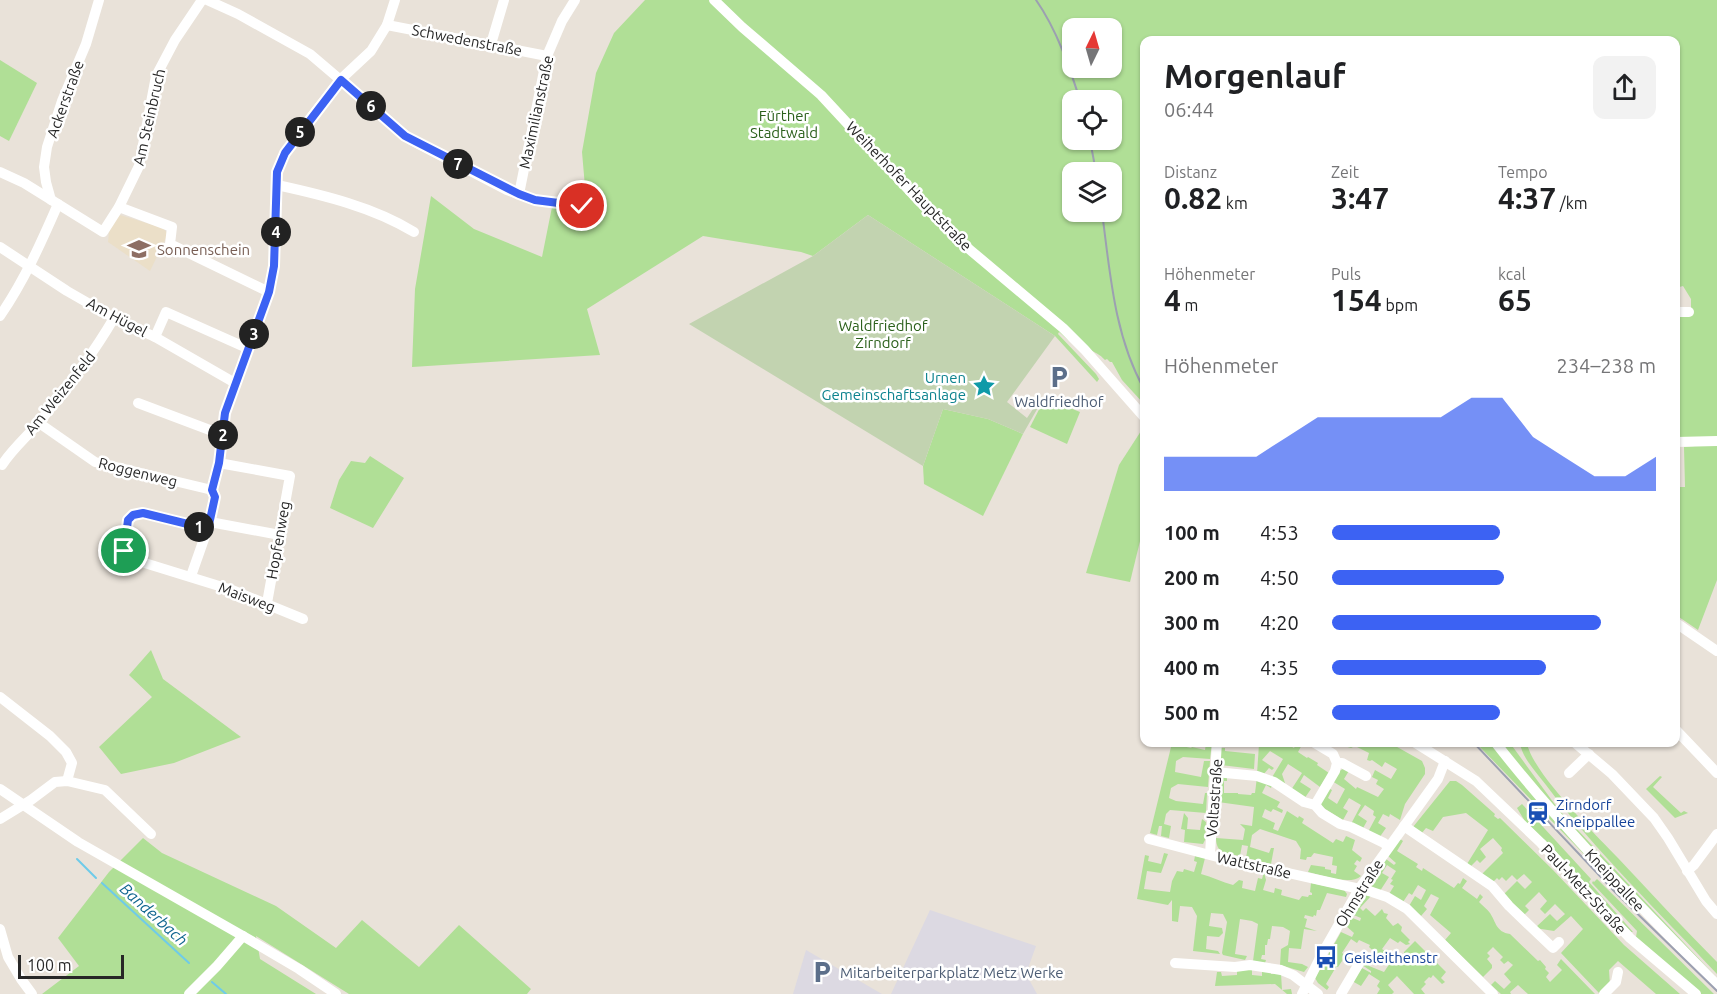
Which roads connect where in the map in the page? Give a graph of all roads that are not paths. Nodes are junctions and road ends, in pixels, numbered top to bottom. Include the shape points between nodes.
1 (99, 0) edge
2 (202, 0) edge
3 (207, 0) edge
4 (395, 0) edge
5 (504, 0) edge
6 (575, 0) edge
7 (714, 0) edge
8 (387, 25) junction
9 (491, 44) junction
10 (547, 56) junction
11 (341, 80) junction
12 (0, 172) edge
13 (277, 185) junction
14 (519, 194) junction
15 (54, 202) junction
16 (582, 206) dead end
17 (119, 207) junction
18 (414, 232) dead end
19 (0, 247) edge
20 (29, 267) junction
21 (269, 292) junction
22 (1680, 312) edge
23 (1689, 312) dead end
24 (0, 316) edge
25 (114, 318) junction
26 (155, 337) junction
27 (249, 349) junction
28 (235, 383) junction
29 (138, 403) dead end
30 (1140, 412) edge
31 (39, 423) junction
32 (223, 435) junction
33 (1717, 441) edge
34 (1680, 442) edge
35 (219, 463) junction
36 (2, 465) dead end
37 (212, 490) junction
38 (209, 526) junction
39 (280, 535) junction
40 (190, 576) junction
41 (267, 603) junction
42 (303, 619) dead end
43 (1680, 626) edge
44 (1717, 651) edge
45 (0, 697) edge
46 (1680, 734) edge
47 (1217, 747) edge
48 (1322, 747) edge
49 (1422, 747) edge
50 (1499, 747) edge
51 (1580, 747) edge
52 (1589, 754) junction
53 (1445, 761) junction
54 (1337, 763) junction
55 (1215, 772) junction
56 (1569, 773) dead end
57 (1717, 773) edge
58 (1366, 776) dead end
59 (67, 781) junction
60 (0, 789) edge
61 (22, 805) junction
62 (1315, 806) junction
63 (0, 819) edge
64 (1404, 826) junction
65 (151, 834) dead end
66 (1717, 834) edge
67 (1149, 840) dead end
68 (1388, 847) junction
69 (1210, 854) junction
70 (1687, 871) junction
71 (1359, 890) junction
72 (1717, 914) edge
73 (0, 929) edge
74 (243, 936) junction
75 (1559, 942) dead end
76 (1364, 956) dead end
77 (1174, 963) dead end
78 (1618, 972) dead end
79 (1717, 985) edge
80 (1304, 989) edge
81 (32, 994) edge
82 (189, 994) edge
83 (336, 994) edge
84 (1318, 994) edge
85 (1341, 994) edge
86 (1493, 994) edge
87 (1604, 994) edge
88 (1696, 994) edge

1 - 15 street, Ackerstraße via 47,147 44,167
2 - 17 street, Am Steinbruch via 156,76 139,166
3 - 11 street via 310,54
4 - 8 street
5 - 9 street
6 - 10 street, Maximilianstraße
7 - 30 street, Weiherhofer Hauptstraße via 821,95 969,249 1063,328
8 - 9 street, Schwedenstraße
8 - 11 street via 371,51
9 - 10 street, Schwedenstraße
10 - 14 street, Maximilianstraße
11 - 13 street via 285,153 277,172
11 - 14 street via 405,136
12 - 15 street
13 - 18 street via 348,204 396,221
13 - 21 street via 274,266
14 - 16 street
15 - 17 street, Am Steinbruch via 103,232
15 - 20 street
17 - 21 street via 172,227 170,244
19 - 20 street, Am Hügel
20 - 24 street
20 - 25 street, Am Hügel
21 - 27 street
22 - 23 street
25 - 26 street, Am Hügel
25 - 31 street, Am Weizenfeld via 94,352
26 - 27 street via 166,312
26 - 28 street, Am Hügel
27 - 28 street
28 - 32 street
29 - 32 street
31 - 36 street, Am Weizenfeld
31 - 37 street, Roggenweg via 95,462
32 - 35 street
33 - 34 street
35 - 37 street
35 - 39 street, Hopfenweg via 290,476
37 - 38 street via 215,497
38 - 39 street
38 - 40 street
38 - 40 street, Maisweg via 143,513 128,520 124,551 129,557
39 - 41 street, Hopfenweg
40 - 41 street, Maisweg
41 - 42 street, Maisweg
43 - 44 street
45 - 59 street via 66,752 72,763
46 - 57 street
47 - 55 street, Voltastraße
48 - 54 street via 1333,754
49 - 53 street, Paul-Metz-Straße
50 - 79 street, Kneippallee via 1554,814
51 - 52 street
52 - 56 street
52 - 70 street via 1654,818
53 - 64 street, Ohmstraße via 1438,779
53 - 88 street, Paul-Metz-Straße via 1476,781 1630,938
54 - 58 street
54 - 62 street
55 - 62 street via 1257,776
55 - 69 street, Voltastraße
59 - 61 street via 55,782
59 - 65 street via 105,790
60 - 61 street
61 - 63 street
61 - 74 street via 78,842
62 - 68 street via 1340,824
64 - 68 street, Ohmstraße
64 - 75 street via 1492,886 1553,948
66 - 70 street
67 - 69 street, Wattstraße
68 - 71 street, Ohmstraße
69 - 71 street, Wattstraße
70 - 72 street
71 - 80 street, Ohmstraße
71 - 86 street, Wattstraße via 1387,897 1407,909
73 - 81 street via 8,957
74 - 82 street
74 - 83 street
76 - 85 street
77 - 80 street via 1281,970 1293,975
78 - 87 street via 1616,982
80 - 84 street

